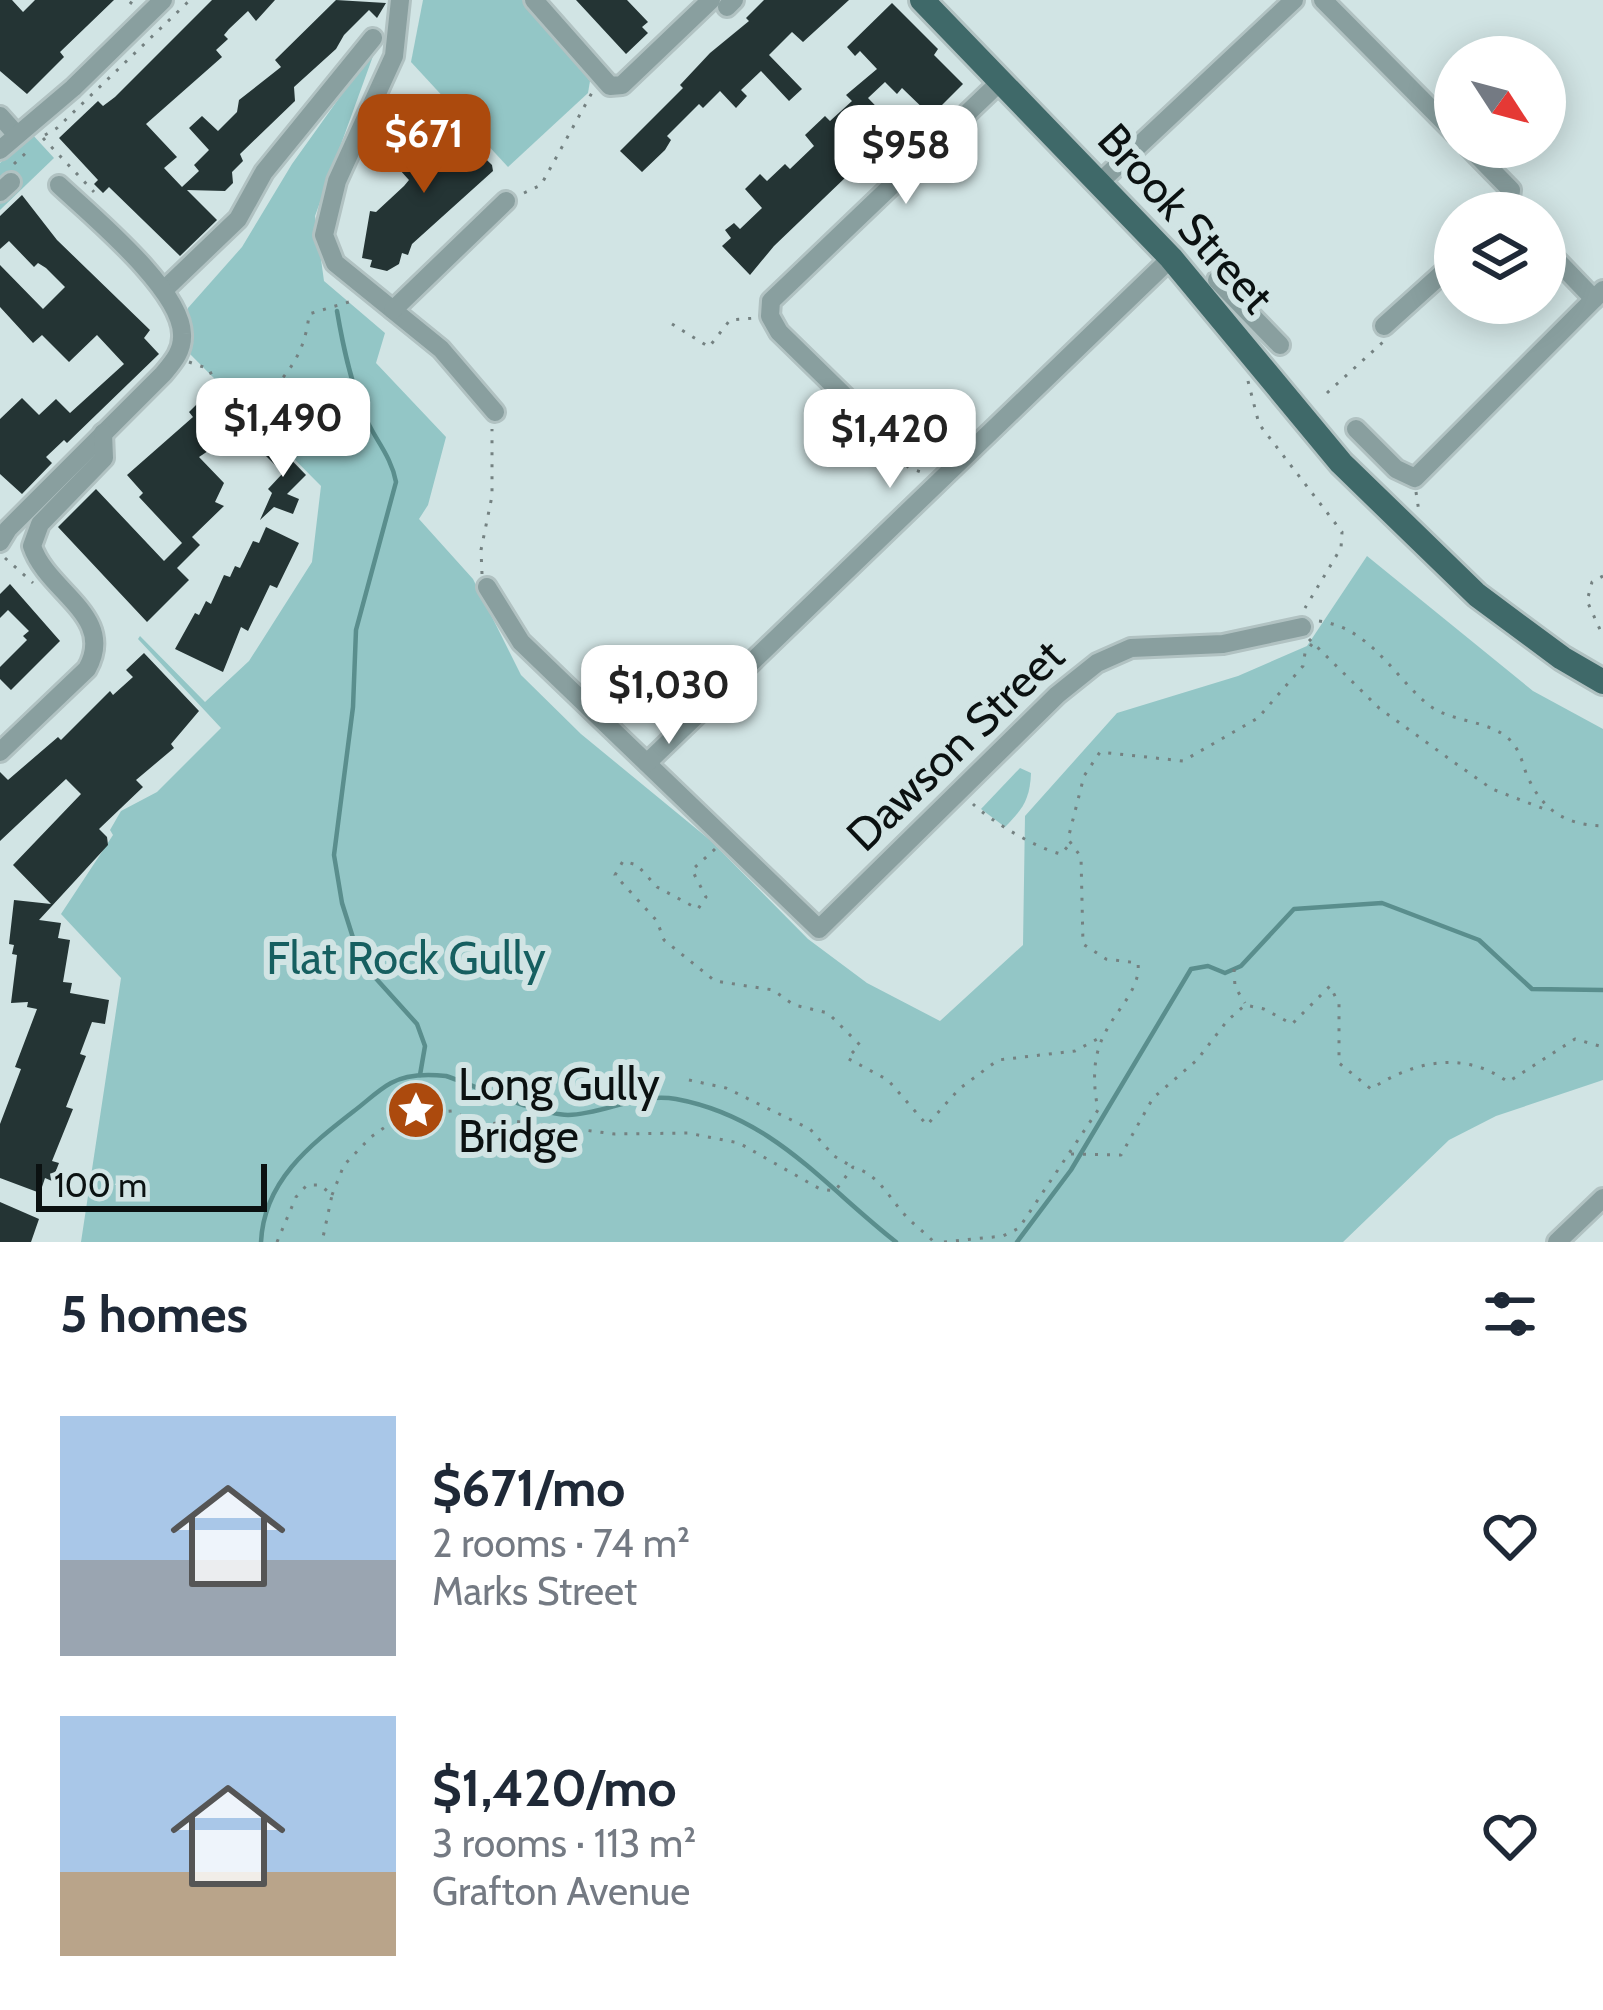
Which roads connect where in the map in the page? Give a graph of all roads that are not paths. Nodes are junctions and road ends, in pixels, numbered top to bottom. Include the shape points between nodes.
1 (163, 0) edge
2 (400, 0) edge
3 (534, 0) edge
4 (1294, 0) edge
5 (1323, 0) edge
6 (925, 1) edge
7 (724, 2) edge
8 (373, 38) dead end
9 (1001, 80) junction
10 (1434, 112) edge
11 (0, 116) edge
12 (16, 134) junction
13 (1490, 168) edge
14 (6, 172) edge
15 (1100, 182) junction
16 (59, 184) dead end
17 (1511, 192) edge
18 (506, 201) road end
19 (1171, 258) junction
20 (1566, 267) edge
21 (1217, 280) dead end
22 (1434, 281) edge
23 (164, 290) junction
24 (1598, 295) edge
25 (393, 310) junction
26 (1243, 324) junction
27 (1384, 326) road end
28 (1280, 345) dead end
29 (495, 412) road end
30 (867, 418) road end
31 (1356, 429) dead end
32 (103, 433) junction
33 (4, 538) edge
34 (487, 587) road end
35 (1307, 636) road end
36 (1603, 682) edge
37 (0, 752) edge
38 (647, 763) junction
39 (1603, 1198) edge
40 (1557, 1242) edge

1 - 12 street
2 - 25 street via 394,56 337,181 324,235 335,262
3 - 7 street via 610,86 622,86
4 - 15 street
5 - 10 street
6 - 9 main road, Brook Street
8 - 23 street via 264,172 238,219
9 - 15 main road, Brook Street
9 - 30 street via 776,292 769,312 779,332
11 - 12 street
12 - 14 street
13 - 17 street
15 - 19 main road, Brook Street
16 - 23 street
18 - 25 street
19 - 26 main road, Brook Street
19 - 38 street
20 - 24 street
21 - 26 street
22 - 27 street
23 - 32 street via 181,320 177,358
24 - 31 street via 1414,478
25 - 29 street via 441,349
26 - 28 street
26 - 36 main road, Brook Street via 1341,463 1378,501 1477,595
32 - 33 street
32 - 37 street via 100,465 40,524 32,546 92,624 95,655
34 - 38 street via 521,642
35 - 38 street, Dawson Street via 1113,654 1057,694 819,929
39 - 40 street

